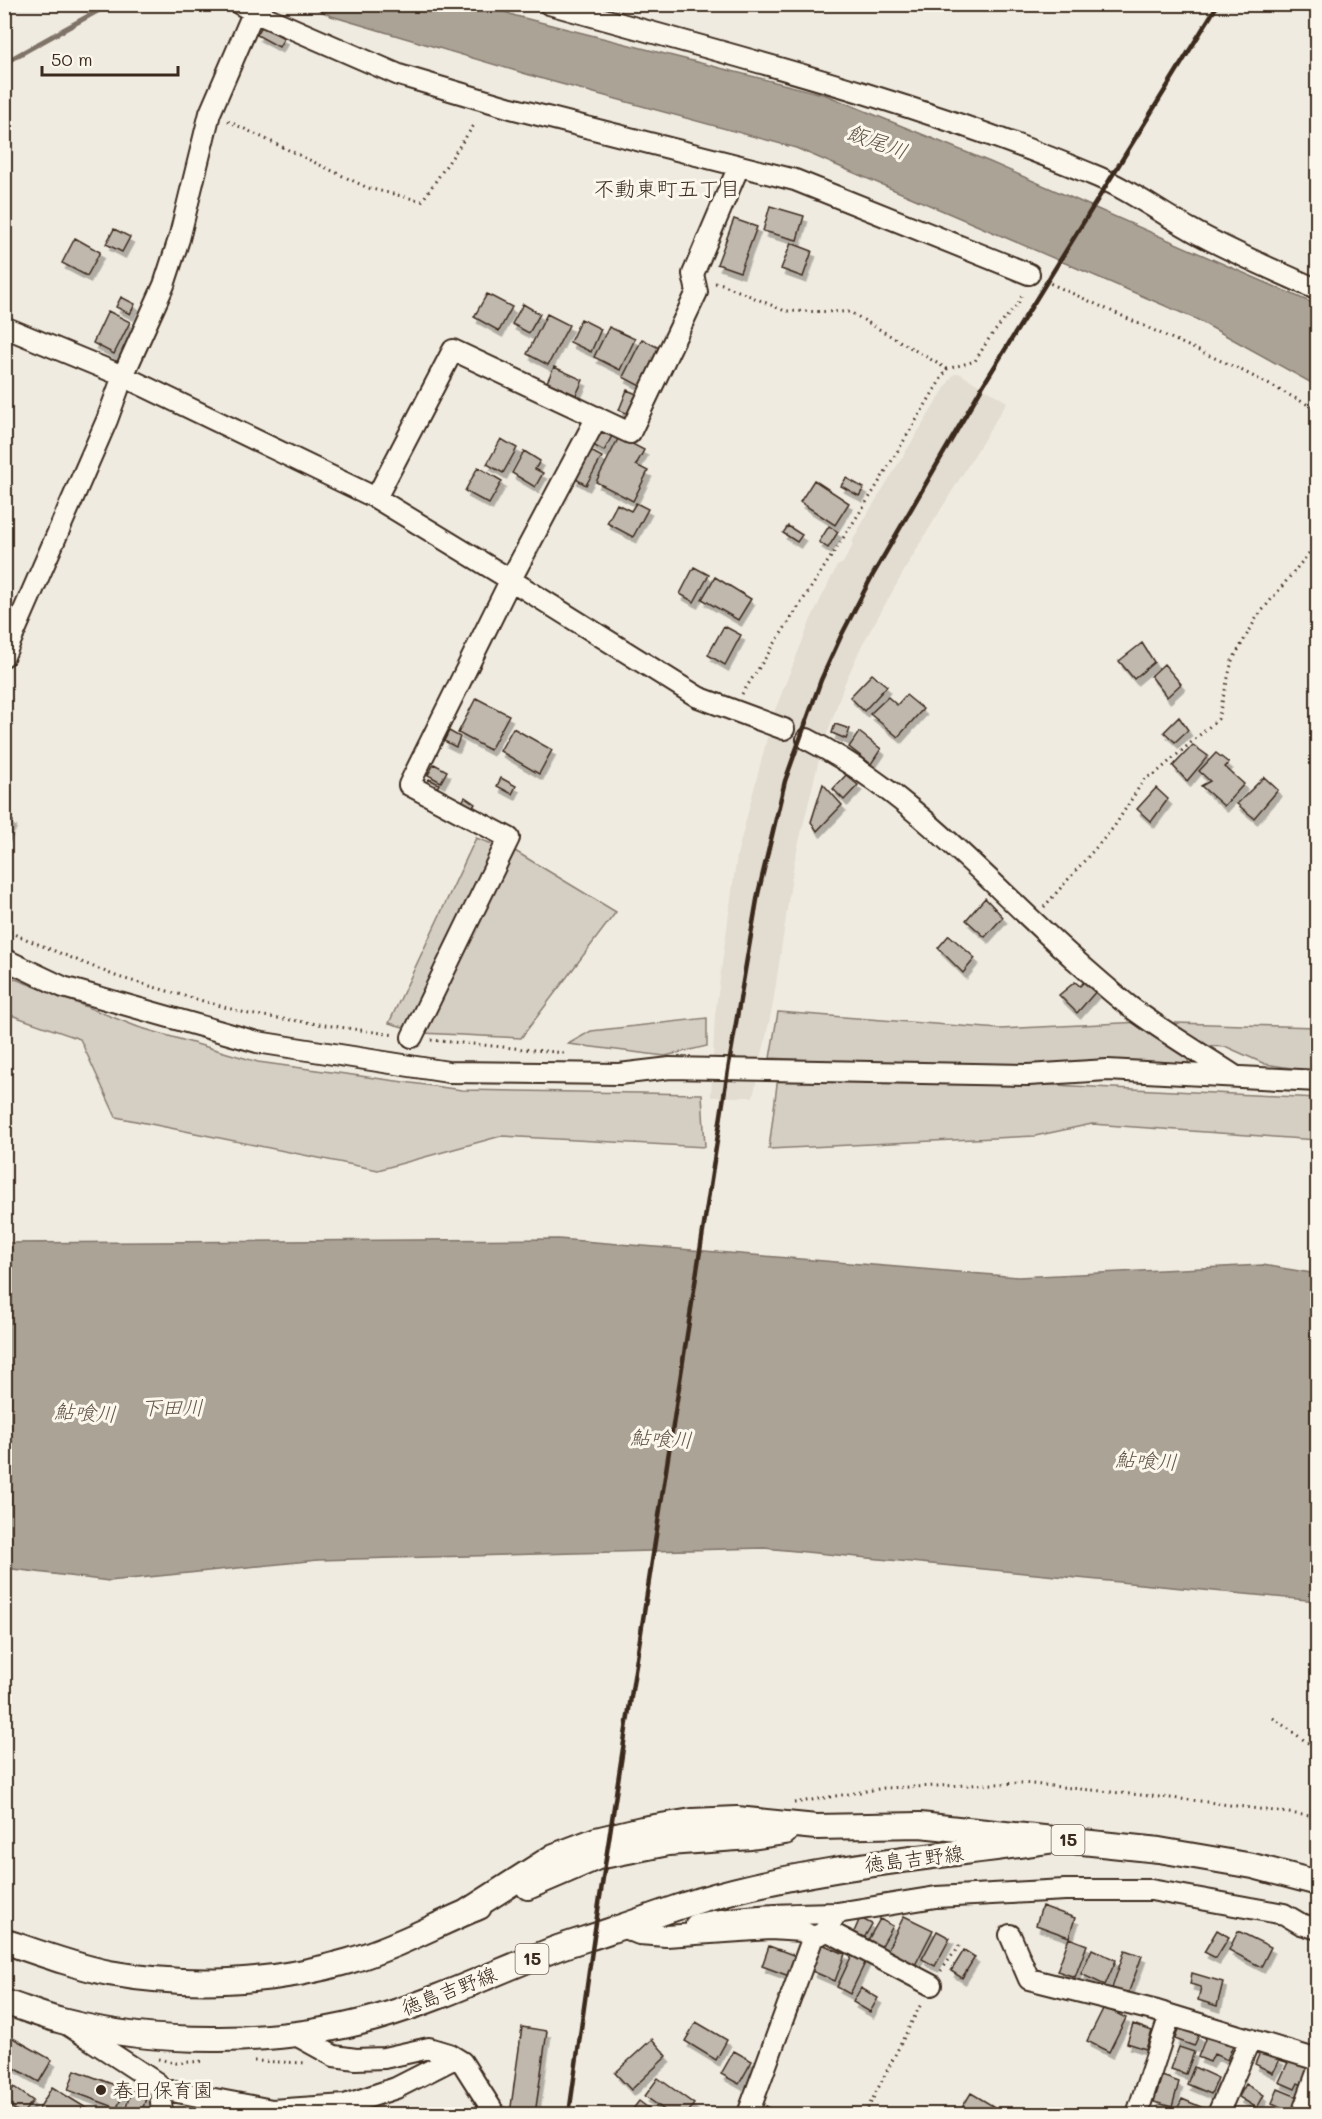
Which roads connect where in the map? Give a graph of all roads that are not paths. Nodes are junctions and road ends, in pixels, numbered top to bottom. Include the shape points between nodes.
1 (549, 4) edge
2 (252, 7) edge
3 (739, 166) junction
4 (1029, 274) road end
5 (1317, 290) edge
6 (4, 327) edge
7 (123, 376) junction
8 (597, 417) junction
9 (376, 498) junction
10 (511, 579) junction
11 (4, 656) edge
12 (784, 729) dead end
13 (807, 739) dead end
14 (4, 958) edge
15 (412, 1037) road end
16 (1236, 1077) junction
17 (1317, 1081) edge
18 (1062, 1839) junction
19 (1317, 1883) edge
20 (837, 1913) junction
21 (622, 1927) junction
22 (1317, 1929) edge
23 (820, 1933) junction
24 (1010, 1935) dead end
25 (666, 1936) junction
26 (4, 1941) edge
27 (931, 1985) road end
28 (4, 1990) edge
29 (4, 2002) edge
30 (16, 2012) edge
31 (1170, 2015) junction
32 (61, 2021) junction
33 (294, 2034) junction
34 (1250, 2039) junction
35 (455, 2058) junction
36 (1317, 2060) edge
37 (1317, 2070) edge
38 (171, 2091) dead end
39 (162, 2115) edge
40 (495, 2115) edge
41 (748, 2115) edge
42 (1137, 2115) edge
43 (1218, 2115) edge
44 (1302, 2115) edge

1 - 5 street via 734,54 953,122 1090,173 1124,188 1191,230
2 - 3 street via 399,75
2 - 7 street via 210,113 164,285
3 - 4 street via 795,180
3 - 8 street via 693,274 697,292 630,433
6 - 7 street
7 - 9 street
7 - 11 street
8 - 9 street via 453,350
8 - 10 street
9 - 10 street
10 - 12 street via 698,697
10 - 15 street via 409,785 509,838
13 - 16 street via 838,755 891,792 1129,1006
14 - 16 street via 63,987 257,1042 448,1072 620,1074 670,1068 1028,1075 1107,1071
16 - 17 street
18 - 19 main road, 徳島吉野線 / 15 via 1241,1864
18 - 21 main road, 徳島吉野線 / 15 via 858,1866 769,1883 701,1900
18 - 26 main road, 徳島吉野線 / 15 via 920,1825 816,1827 737,1819 642,1829 554,1856 465,1913 399,1944 312,1971 257,1979 166,1980 108,1973
20 - 22 street via 936,1897 1151,1890 1284,1914
20 - 23 street
20 - 25 street via 729,1917 687,1925
21 - 25 street via 639,1934
21 - 33 main road, 徳島吉野線 / 15 via 556,1948 392,2013
23 - 25 street via 771,1929
23 - 27 street
23 - 41 street
24 - 31 street via 1029,1978
28 - 30 street
29 - 30 main road, 徳島吉野線 / 15
30 - 32 main road, 徳島吉野線 / 15
31 - 34 street
31 - 42 street
32 - 33 main road, 徳島吉野線 / 15 via 159,2036 222,2039
32 - 39 street via 157,2084
33 - 35 street via 334,2056 384,2058 429,2049
34 - 36 street
34 - 43 street
35 - 38 street via 396,2088 345,2105 272,2110
35 - 40 street via 462,2062
37 - 44 street

